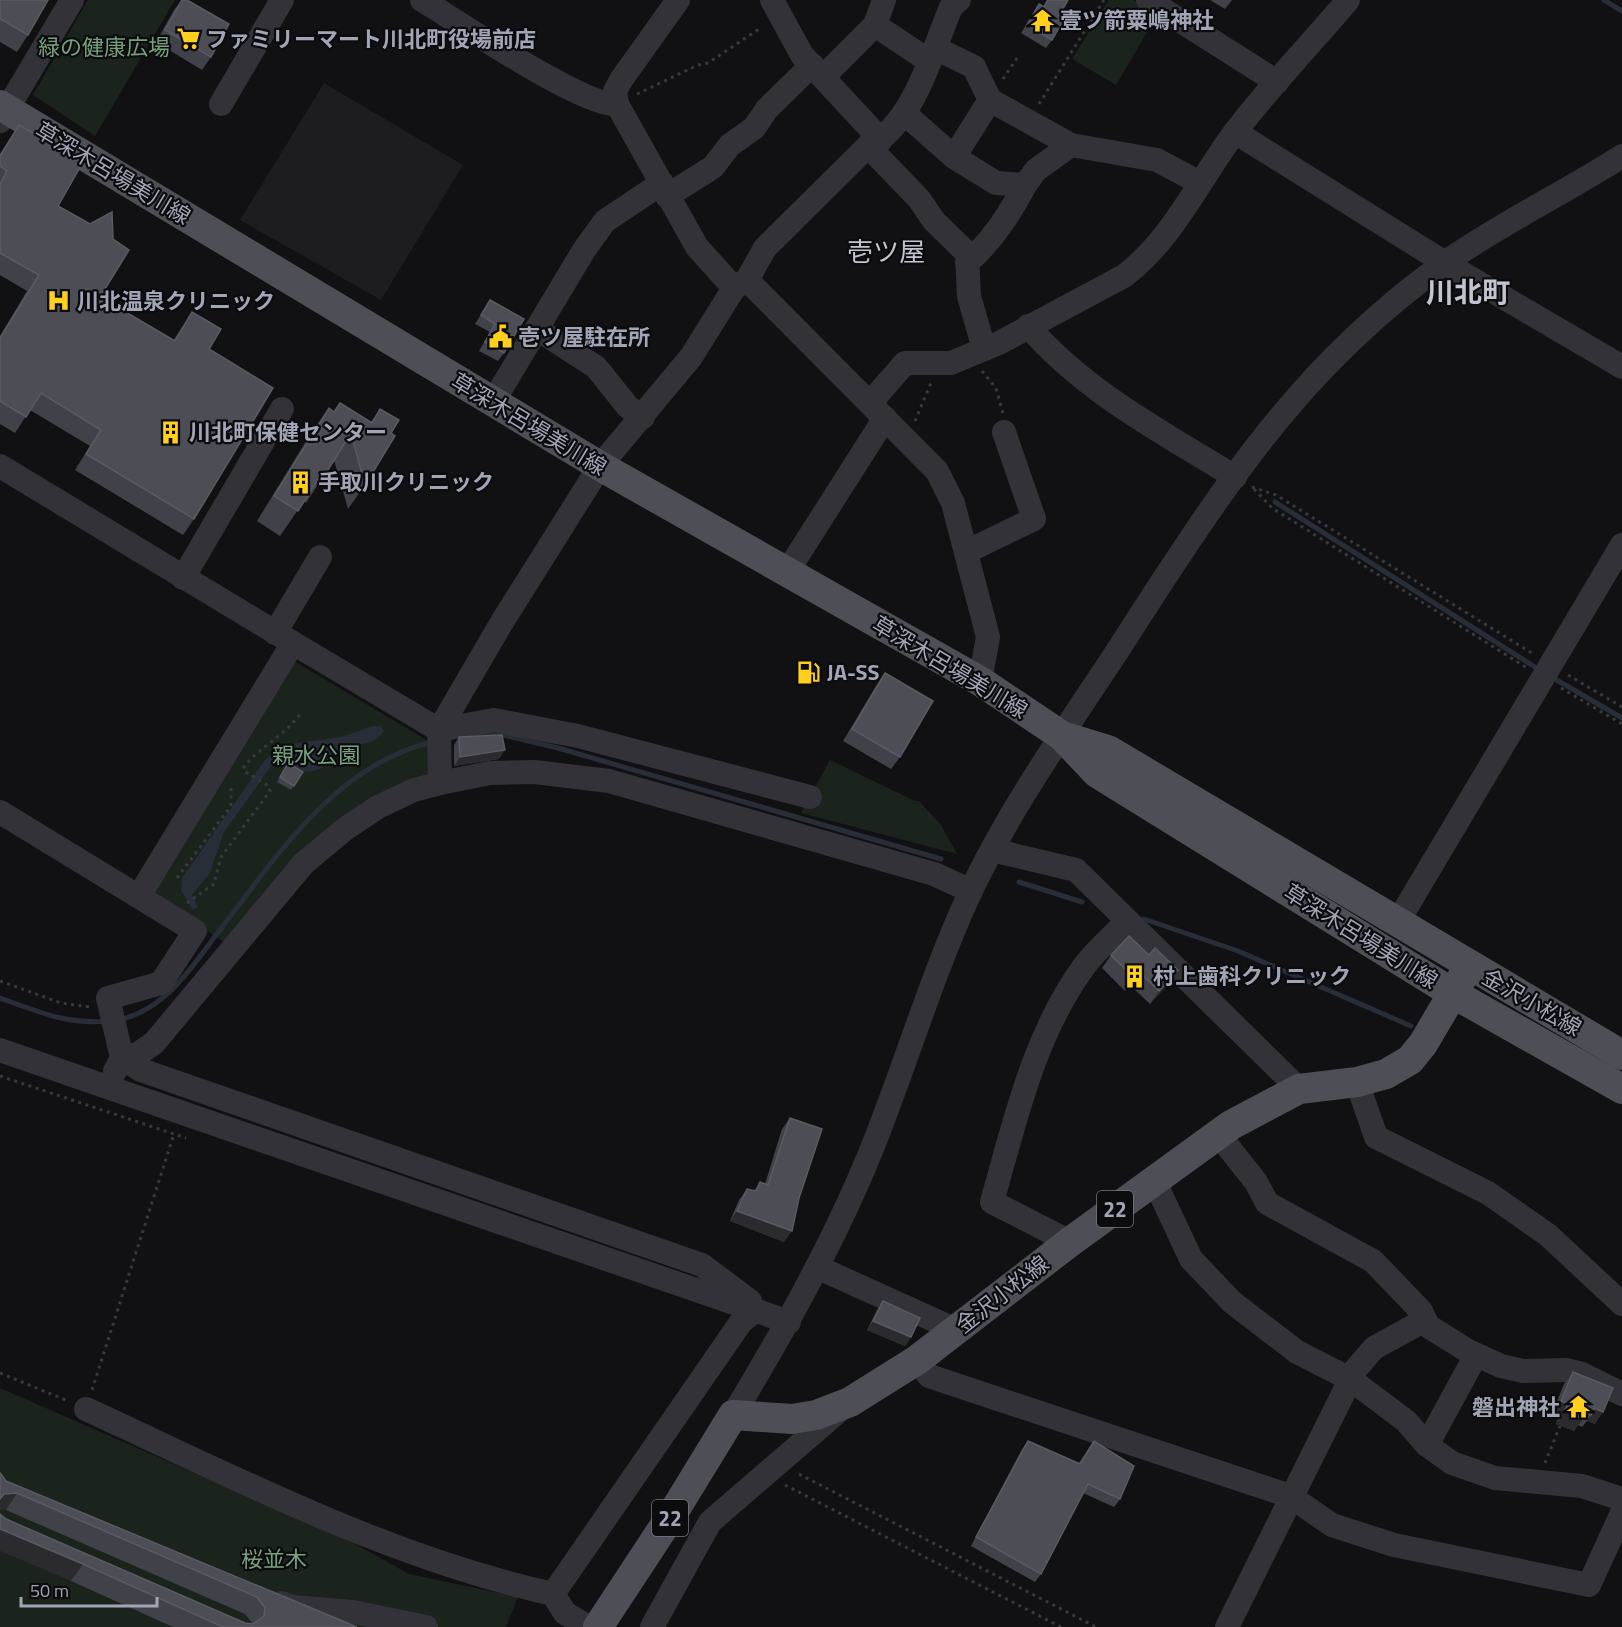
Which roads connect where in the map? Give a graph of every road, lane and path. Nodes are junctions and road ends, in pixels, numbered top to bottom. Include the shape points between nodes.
1 (72, 0) edge
2 (282, 0) edge
3 (422, 0) edge
4 (678, 0) edge
5 (884, 0) edge
6 (959, 0) edge
7 (1104, 0) edge
8 (1148, 0) edge
9 (1348, 0) edge
10 (776, 8) edge
11 (875, 25) junction
12 (932, 54) junction
13 (817, 71) junction
14 (1277, 82) junction
15 (990, 100) junction
16 (222, 104) dead end
17 (616, 104) junction
18 (3, 112) edge
19 (904, 112) junction
20 (1028, 121) junction
21 (1235, 132) junction
22 (875, 143) junction
23 (1071, 145) junction
24 (1622, 156) edge
25 (954, 157) junction
26 (1200, 183) junction
27 (1025, 186) junction
28 (664, 189) junction
29 (967, 263) junction
30 (1445, 263) junction
31 (740, 284) junction
32 (1028, 326) junction
33 (537, 328) junction
34 (977, 351) junction
35 (940, 362) junction
36 (1622, 367) edge
37 (493, 402) junction
38 (282, 410) dead end
39 (878, 411) junction
40 (642, 417) junction
41 (1004, 432) joint
42 (907, 440) junction
43 (0, 466) edge
44 (600, 466) junction
45 (1244, 482) junction
46 (1622, 545) edge
47 (966, 552) junction
48 (320, 557) dead end
49 (787, 572) junction
50 (183, 578) junction
51 (284, 638) junction
52 (1547, 671) junction
53 (980, 681) junction
54 (1622, 707) edge
55 (302, 711) dead end
56 (1622, 724) edge
57 (439, 730) junction
58 (1062, 736) junction
59 (242, 770) junction
60 (237, 775) dead end
61 (233, 780) dead end
62 (440, 783) junction
63 (810, 797) dead end
64 (0, 812) edge
65 (992, 850) junction
66 (971, 891) junction
67 (139, 896) junction
68 (180, 907) dead end
69 (1126, 922) junction
70 (1397, 922) junction
71 (1469, 966) junction
72 (0, 981) edge
73 (1454, 994) junction
74 (110, 1005) junction
75 (0, 1050) edge
76 (120, 1051) junction
77 (1622, 1055) edge
78 (1356, 1082) junction
79 (106, 1086) junction
80 (1299, 1089) junction
81 (1622, 1089) edge
82 (174, 1134) dead end
83 (1218, 1134) junction
84 (1154, 1180) junction
85 (1070, 1242) junction
86 (817, 1267) junction
87 (1622, 1304) edge
88 (760, 1311) junction
89 (1425, 1320) junction
90 (789, 1322) junction
91 (956, 1330) junction
92 (1476, 1355) junction
93 (917, 1360) junction
94 (0, 1373) edge
95 (1350, 1379) junction
96 (1622, 1394) edge
97 (850, 1402) junction
98 (86, 1409) junction
99 (733, 1415) junction
100 (1560, 1426) dead end
101 (1427, 1445) junction
102 (771, 1469) junction
103 (1536, 1482) junction
104 (1290, 1496) junction
105 (1622, 1499) edge
106 (1622, 1513) edge
107 (260, 1593) edge
108 (554, 1594) junction
109 (597, 1624) edge
110 (426, 1627) edge
111 (652, 1627) edge
112 (1061, 1627) edge
113 (1096, 1627) edge
114 (1227, 1627) edge

1 - 18 street
2 - 16 street
3 - 17 street via 574,92 606,105
4 - 17 street via 621,80 615,91
5 - 11 street
6 - 12 street via 951,7
7 - 20 path
8 - 14 street
9 - 14 street
10 - 13 street via 802,55
10 - 17 path via 708,63
11 - 12 street
11 - 13 street
12 - 15 street via 974,67
12 - 19 street
13 - 22 street
13 - 28 street via 767,109 754,128 730,145 713,167
14 - 21 street
15 - 20 street
15 - 25 street
17 - 28 street
18 - 37 main road, 草深木呂場美川線
19 - 22 street via 897,126
19 - 25 street
20 - 23 street
21 - 26 street
21 - 30 street
22 - 29 street via 934,221 967,253
22 - 31 street via 765,248
23 - 26 street via 1157,160
23 - 27 street via 1036,170
24 - 30 street
25 - 27 street via 996,183
26 - 32 street via 1141,263 1124,276
27 - 29 street via 984,248
28 - 31 street via 697,247
28 - 33 street via 605,221
29 - 34 street
30 - 36 street
30 - 45 street via 1356,336 1314,377 1287,407
31 - 39 street
31 - 40 street via 691,357
32 - 34 street
32 - 45 street via 1092,387
33 - 37 street
33 - 40 street via 596,367 628,407
34 - 35 street via 951,363
34 - 41 path via 996,388
35 - 39 street via 905,363
35 - 42 path
37 - 44 main road, 草深木呂場美川線
38 - 50 street
39 - 42 street
39 - 49 street
40 - 44 street
41 - 47 street via 1034,519
42 - 47 street via 937,471 953,503
43 - 50 street
44 - 49 main road, 草深木呂場美川線
44 - 57 street
45 - 52 path via 1276,495
45 - 52 path via 1272,508
45 - 58 street
46 - 52 street
47 - 53 street via 988,637
48 - 51 street
49 - 53 main road, 草深木呂場美川線
50 - 51 street
51 - 57 street
51 - 67 street
52 - 54 path
52 - 56 path
52 - 70 street
53 - 58 main road, 草深木呂場美川線
55 - 59 path
57 - 62 street
57 - 63 street via 495,720 578,736
58 - 65 street
58 - 70 main road, 草深木呂場美川線 via 1108,750
58 - 73 main road, 草深木呂場美川線 via 1096,773
59 - 60 path
59 - 68 path via 269,786 270,791 222,857 214,884
61 - 67 path via 231,806 171,885
62 - 66 street via 490,773 535,772 609,781 934,874
62 - 76 street via 378,807 304,863 154,1043 138,1054
64 - 67 street
65 - 66 street
65 - 69 street via 1076,870
66 - 86 street via 874,1145
67 - 74 street via 195,931 161,983 108,999
69 - 80 street
69 - 85 street via 1085,964 1048,1027 1022,1093 992,1202
70 - 71 main road, 草深木呂場美川線
71 - 73 main road, 金沢小松線 / 22
71 - 77 main road, 金沢小松線
72 - 74 path via 61,1004 83,1008
73 - 78 main road, 金沢小松線 / 22 via 1410,1060 1386,1074
73 - 81 main road, 金沢小松線
74 - 76 street
75 - 79 street
76 - 79 street
76 - 88 street via 152,1074 702,1265
78 - 80 main road, 金沢小松線 / 22
78 - 87 street via 1376,1137 1488,1193 1548,1234
79 - 88 street
80 - 83 main road, 金沢小松線 / 22
82 - 98 path
83 - 84 main road, 金沢小松線 / 22
83 - 89 street via 1256,1182 1267,1203 1374,1261
84 - 85 main road, 金沢小松線 / 22
84 - 95 street via 1191,1259 1232,1302 1297,1352
85 - 91 main road, 金沢小松線 / 22
86 - 90 street
86 - 91 street
88 - 90 street
88 - 108 street via 741,1322
89 - 92 street via 1428,1326
89 - 95 street via 1374,1348
90 - 99 street
91 - 93 main road, 金沢小松線 / 22
92 - 96 street via 1523,1371 1566,1370 1582,1374
92 - 101 street
93 - 97 main road, 金沢小松線 / 22
93 - 104 street via 929,1376
94 - 98 path
95 - 101 street via 1406,1421
95 - 104 street
97 - 99 main road, 金沢小松線 / 22 via 792,1419
97 - 102 street
98 - 108 street via 297,1506 428,1559 494,1581
99 - 109 main road, 22 via 673,1513
100 - 103 path
101 - 103 street via 1452,1463 1495,1478
102 - 111 street via 710,1522
102 - 112 path
102 - 113 path
103 - 105 street via 1582,1486
104 - 106 street via 1332,1525 1394,1545 1589,1585
104 - 114 street
107 - 110 street via 293,1607 353,1612
108 - 109 street via 565,1613

